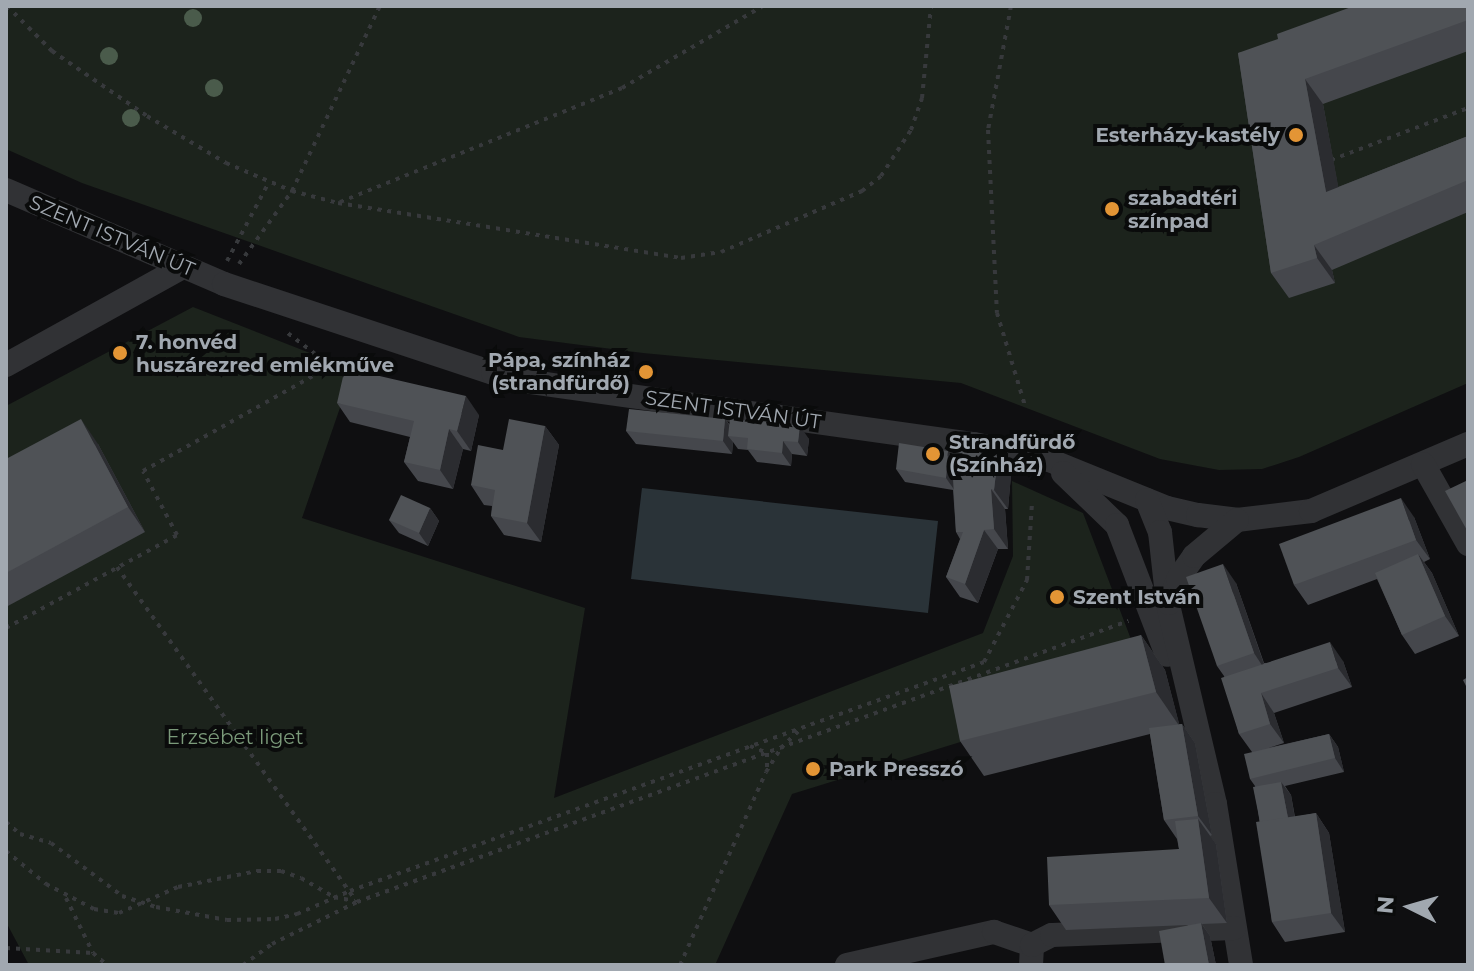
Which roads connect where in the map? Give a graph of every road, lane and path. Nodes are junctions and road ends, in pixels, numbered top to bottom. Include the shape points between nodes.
1 (7, 6) edge
2 (380, 6) edge
3 (763, 6) edge
4 (931, 6) edge
5 (1011, 6) edge
6 (1468, 108) edge
7 (1331, 160) dead end
8 (268, 183) junction
9 (6, 190) edge
10 (292, 191) junction
11 (338, 203) junction
12 (183, 267) junction
13 (220, 283) junction
14 (283, 330) dead end
15 (6, 365) edge
16 (1025, 406) dead end
17 (1468, 444) edge
18 (1049, 460) junction
19 (1423, 464) junction
20 (1032, 502) dead end
21 (1157, 508) junction
22 (1237, 520) junction
23 (1468, 544) edge
24 (117, 567) junction
25 (1135, 568) junction
26 (1159, 609) junction
27 (6, 628) edge
28 (803, 727) junction
29 (750, 746) junction
30 (781, 748) junction
31 (767, 753) junction
32 (766, 772) junction
33 (6, 822) edge
34 (6, 851) edge
35 (350, 891) junction
36 (334, 897) junction
37 (66, 898) junction
38 (357, 902) junction
39 (144, 903) junction
40 (1234, 928) junction
41 (6, 948) edge
42 (1038, 948) edge
43 (93, 953) junction
44 (107, 965) edge
45 (243, 965) edge
46 (680, 965) edge
47 (847, 965) edge
48 (1241, 965) edge

1 - 8 path via 52,51 147,116
2 - 10 path
3 - 11 path via 622,88
4 - 11 path via 922,98 911,130 881,176 862,191 721,252 681,258
5 - 16 path via 988,130 997,313
6 - 7 path
8 - 10 path
8 - 13 path
9 - 12 street, SZENT ISTVÁN ÚT
10 - 11 path
10 - 13 path
12 - 13 street, SZENT ISTVÁN ÚT
12 - 15 street
13 - 18 street, SZENT ISTVÁN ÚT via 463,365 531,382 959,442
14 - 24 path via 331,366 143,471 177,535
17 - 19 street, SZENT ISTVÁN ÚT
18 - 21 street, SZENT ISTVÁN ÚT
18 - 25 street via 1117,525
19 - 22 street, SZENT ISTVÁN ÚT via 1311,511
19 - 23 street
20 - 28 path via 1027,580 984,662
21 - 22 street, SZENT ISTVÁN ÚT
21 - 25 street via 1143,527
21 - 26 street
22 - 26 street via 1194,556
24 - 27 path
24 - 35 path
25 - 26 street
26 - 30 path
26 - 40 street via 1215,804
28 - 29 path
28 - 30 path
29 - 31 path
29 - 35 path
30 - 31 path
30 - 32 path
31 - 32 path
31 - 38 path
32 - 46 path
33 - 39 path via 20,834 51,843 122,896
34 - 37 path
35 - 36 path
35 - 38 path
36 - 38 path
36 - 39 path via 275,919 227,920
36 - 39 path via 281,871 257,871 178,887
37 - 39 path via 119,913
37 - 43 path
38 - 45 path via 272,944
40 - 42 street
40 - 48 street
41 - 43 path
42 - 47 street via 994,932
43 - 44 path

